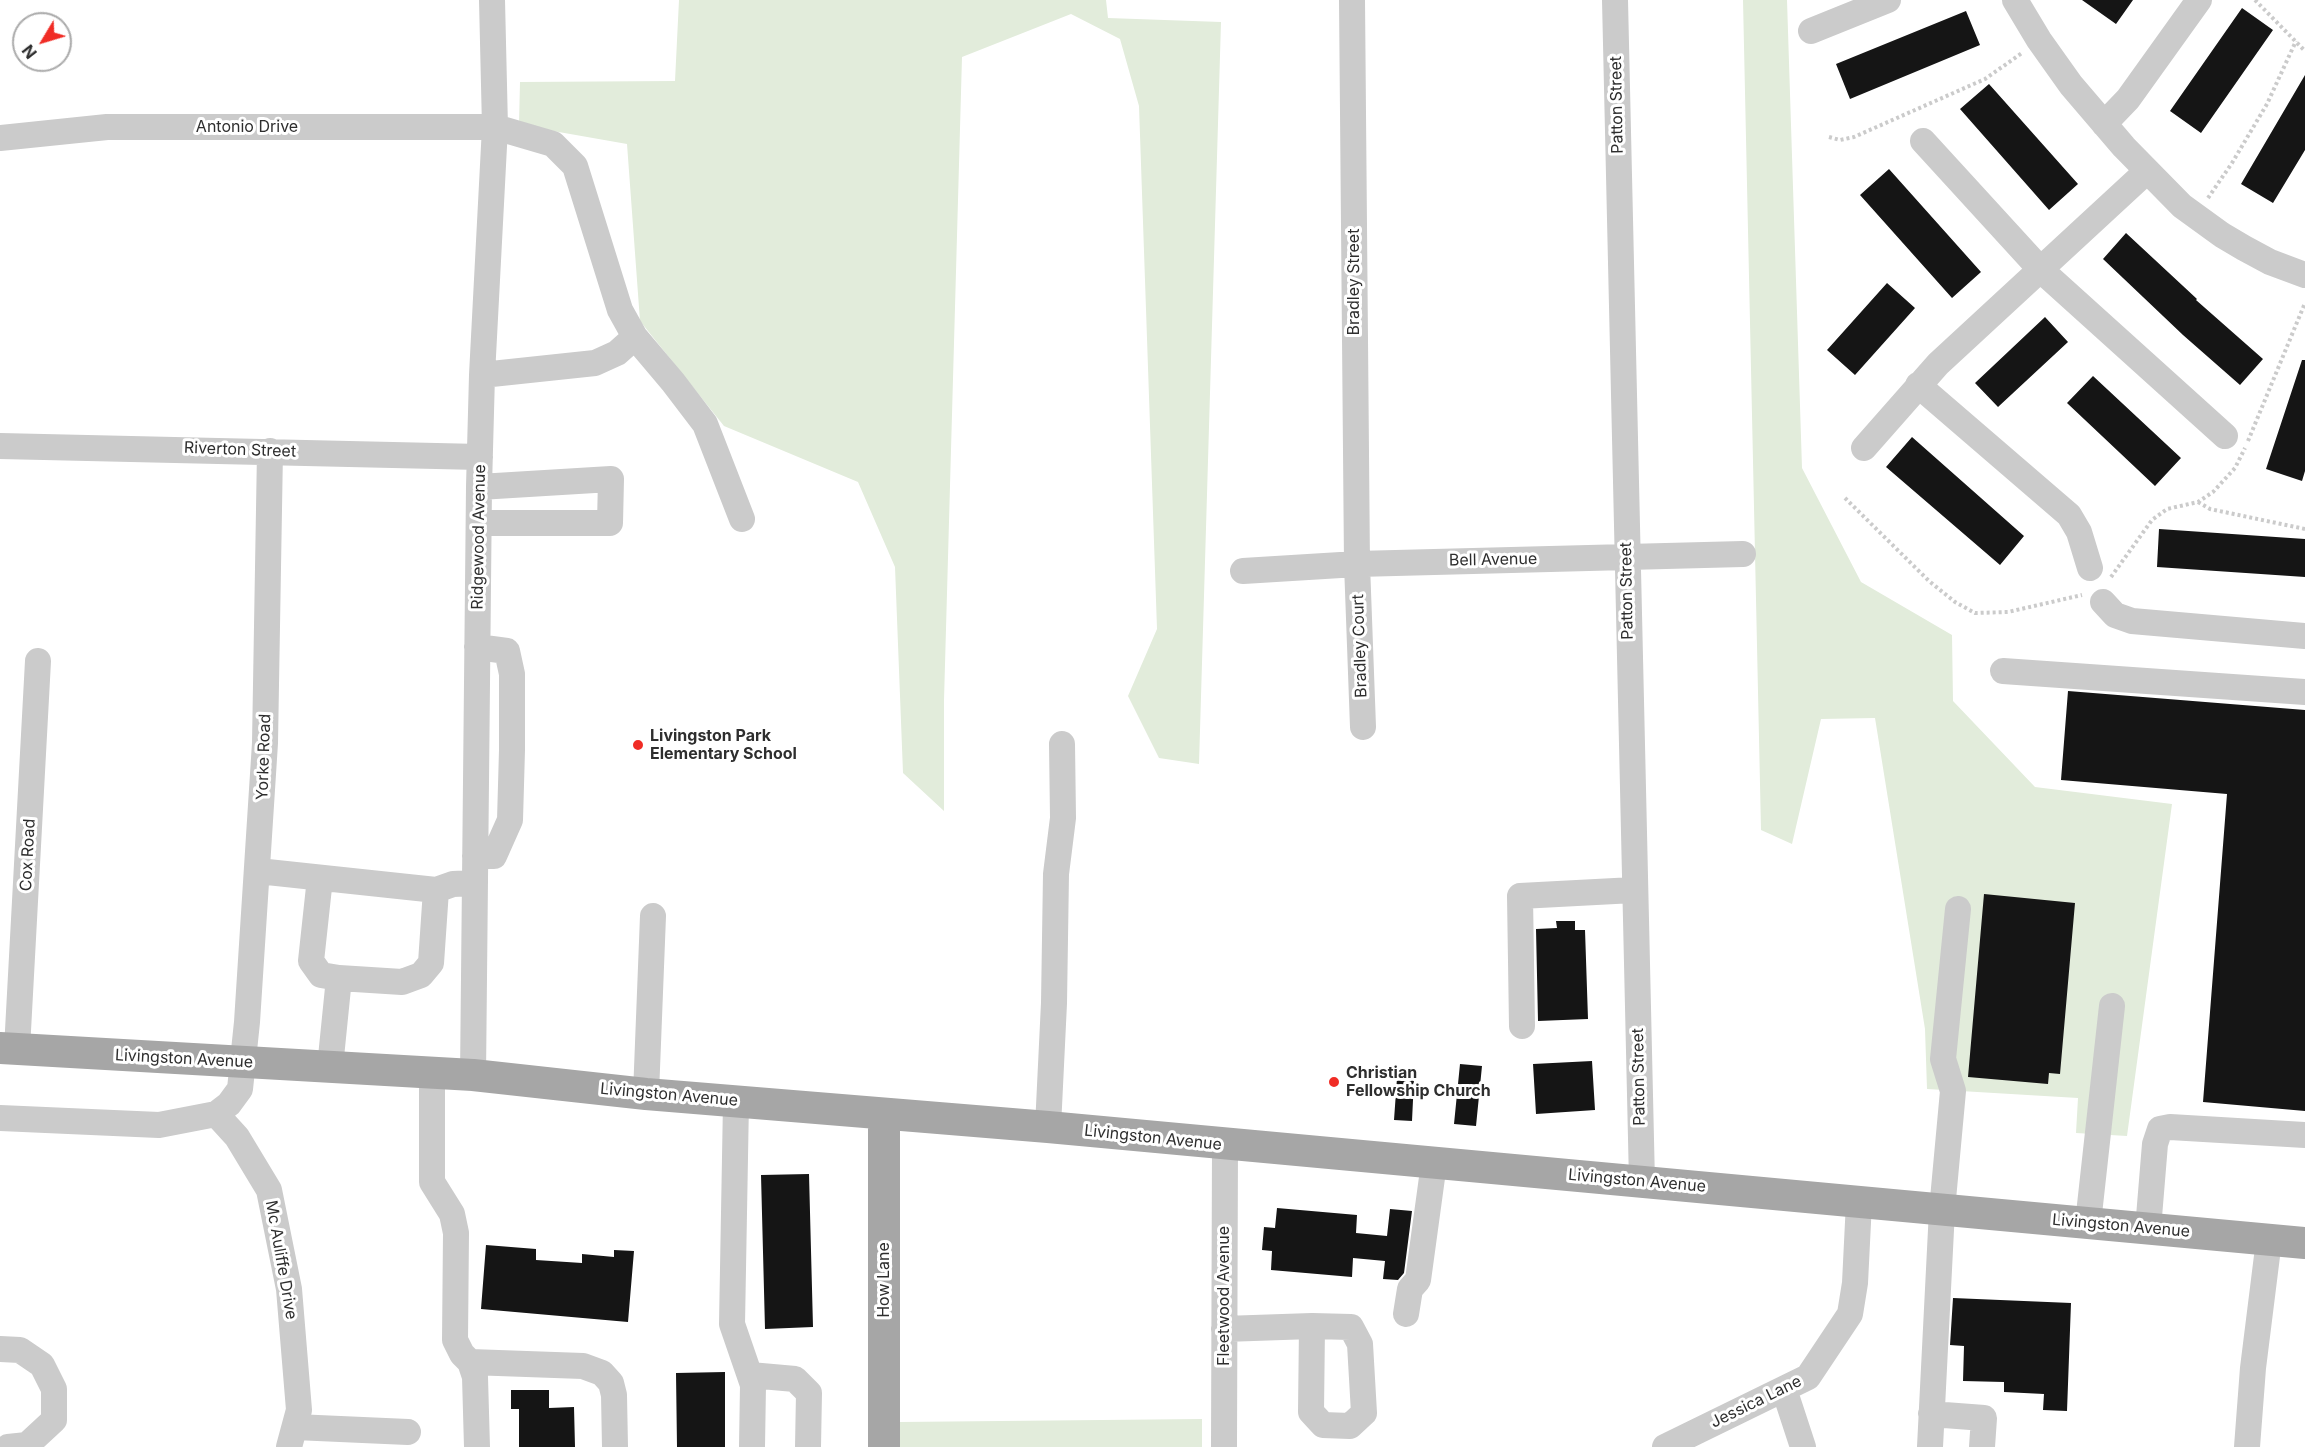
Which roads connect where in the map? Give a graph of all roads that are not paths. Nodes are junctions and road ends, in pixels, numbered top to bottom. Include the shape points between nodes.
1 (492, 0) edge
2 (1352, 0) edge
3 (1615, 0) edge
4 (1888, 0) edge
5 (2016, 0) edge
6 (2199, 0) edge
7 (1811, 31) dead end
8 (2104, 124) junction
9 (495, 127) junction
10 (0, 138) edge
11 (1923, 141) dead end
12 (2147, 171) junction
13 (2302, 267) edge
14 (2041, 270) junction
15 (635, 337) junction
16 (482, 375) junction
17 (1918, 385) junction
18 (2225, 436) dead end
19 (0, 446) edge
20 (1864, 448) dead end
21 (270, 451) junction
22 (480, 457) junction
23 (479, 487) junction
24 (742, 519) dead end
25 (479, 523) junction
26 (1743, 554) dead end
27 (1627, 557) junction
28 (1357, 564) junction
29 (1244, 571) dead end
30 (2305, 636) edge
31 (477, 647) junction
32 (38, 660) dead end
33 (2003, 671) dead end
34 (2305, 692) edge
35 (1363, 728) dead end
36 (1062, 744) dead end
37 (475, 856) junction
38 (258, 871) junction
39 (320, 878) junction
40 (438, 890) junction
41 (1634, 890) junction
42 (475, 893) junction
43 (1958, 909) dead end
44 (653, 916) dead end
45 (339, 978) junction
46 (2112, 1006) dead end
47 (1522, 1026) dead end
48 (8, 1049) edge
49 (244, 1062) junction
50 (330, 1067) junction
51 (432, 1072) junction
52 (473, 1075) junction
53 (646, 1094) junction
54 (736, 1102) junction
55 (216, 1114) junction
56 (884, 1114) junction
57 (0, 1118) edge
58 (1048, 1127) junction
59 (2305, 1135) edge
60 (1225, 1144) junction
61 (1434, 1163) junction
62 (1642, 1182) junction
63 (1859, 1202) junction
64 (1942, 1210) junction
65 (2088, 1223) junction
66 (2148, 1229) junction
67 (2269, 1240) junction
68 (2305, 1243) edge
69 (1406, 1314) dead end
70 (1312, 1326) dead end
71 (1224, 1329) junction
72 (0, 1349) edge
73 (470, 1362) junction
74 (750, 1375) junction
75 (1784, 1389) junction
76 (1931, 1414) junction
77 (408, 1432) dead end
78 (292, 1437) edge
79 (8, 1447) edge
80 (477, 1447) edge
81 (615, 1447) edge
82 (752, 1447) edge
83 (808, 1447) edge
84 (884, 1447) edge
85 (1224, 1447) edge
86 (1665, 1447) edge
87 (1803, 1447) edge
88 (1930, 1447) edge
89 (1983, 1447) edge
90 (2247, 1447) edge

1 - 9 street, Ridgewood Avenue
2 - 28 street, Bradley Street
3 - 27 street, Patton Street
4 - 7 street
5 - 8 street via 2039,40
6 - 8 street via 2128,99
8 - 12 street
9 - 10 street, Antonio Drive via 107,127
9 - 15 street, Antonio Drive via 553,144 576,166 620,310
9 - 16 street, Ridgewood Avenue
11 - 14 street
12 - 13 street via 2193,214 2244,248
12 - 14 street
14 - 17 street
14 - 18 street
15 - 16 street via 617,353 595,363
15 - 24 street, Antonio Drive via 705,424
16 - 22 street, Ridgewood Avenue
17 - 20 street
17 - 30 street via 2069,515 2079,532 2097,586 2115,615 2132,621
19 - 21 street, Riverton Street
21 - 22 street, Riverton Street
21 - 38 street, Yorke Road via 265,743
22 - 23 street, Ridgewood Avenue
23 - 25 street, Ridgewood Avenue
23 - 25 street via 611,479 610,523
25 - 31 street, Ridgewood Avenue
26 - 27 street, Bell Avenue
27 - 28 street, Bell Avenue
27 - 41 street, Patton Street
28 - 29 street, Bell Avenue
28 - 35 street, Bradley Court
31 - 37 street, Ridgewood Avenue
31 - 37 street via 507,651 512,674 512,750 510,820 494,856
32 - 48 street, Cox Road
33 - 34 street
36 - 58 street via 1063,818 1056,874
37 - 42 street, Ridgewood Avenue
38 - 39 street
38 - 49 street, Yorke Road
39 - 40 street
39 - 45 street via 311,961 321,975
40 - 42 street via 453,884
40 - 45 street via 431,963 421,975 402,982
41 - 47 street via 1520,897
41 - 62 street, Patton Street
42 - 52 street, Ridgewood Avenue
43 - 64 street via 1943,1059 1953,1090
44 - 53 street
45 - 50 street
46 - 65 street
48 - 49 main road, Livingston Avenue
49 - 50 main road, Livingston Avenue
49 - 55 street via 240,1089
50 - 51 main road, Livingston Avenue
51 - 52 main road, Livingston Avenue
51 - 73 street via 432,1182 452,1214 456,1233 455,1340
52 - 53 main road, Livingston Avenue
53 - 54 main road, Livingston Avenue
54 - 56 main road, Livingston Avenue
54 - 74 street via 732,1324
55 - 57 street via 159,1125
55 - 78 street, Mc Auliffe Drive via 237,1137 269,1190 289,1289 299,1410
56 - 58 main road, Livingston Avenue
56 - 84 main road, How Lane
58 - 60 main road, Livingston Avenue
59 - 66 street via 2160,1129 2155,1144
60 - 61 main road, Livingston Avenue
60 - 71 street, Fleetwood Avenue
61 - 62 main road, Livingston Avenue
61 - 69 street via 1418,1280 1410,1289
62 - 63 main road, Livingston Avenue
63 - 64 main road, Livingston Avenue
63 - 75 street, Jessica Lane via 1850,1314 1808,1377
64 - 65 main road, Livingston Avenue
64 - 76 street
65 - 66 main road, Livingston Avenue
66 - 67 main road, Livingston Avenue
67 - 68 main road, Livingston Avenue
67 - 90 street
70 - 71 street
71 - 85 street, Fleetwood Avenue
72 - 79 street via 20,1350 42,1365 54,1389 54,1420 27,1445
73 - 80 street via 475,1377
73 - 81 street via 583,1366 602,1373 611,1383 614,1395
74 - 82 street
74 - 83 street via 795,1379 809,1393
75 - 86 street, Jessica Lane
75 - 87 street
76 - 88 street
76 - 89 street via 1984,1418
77 - 78 street

